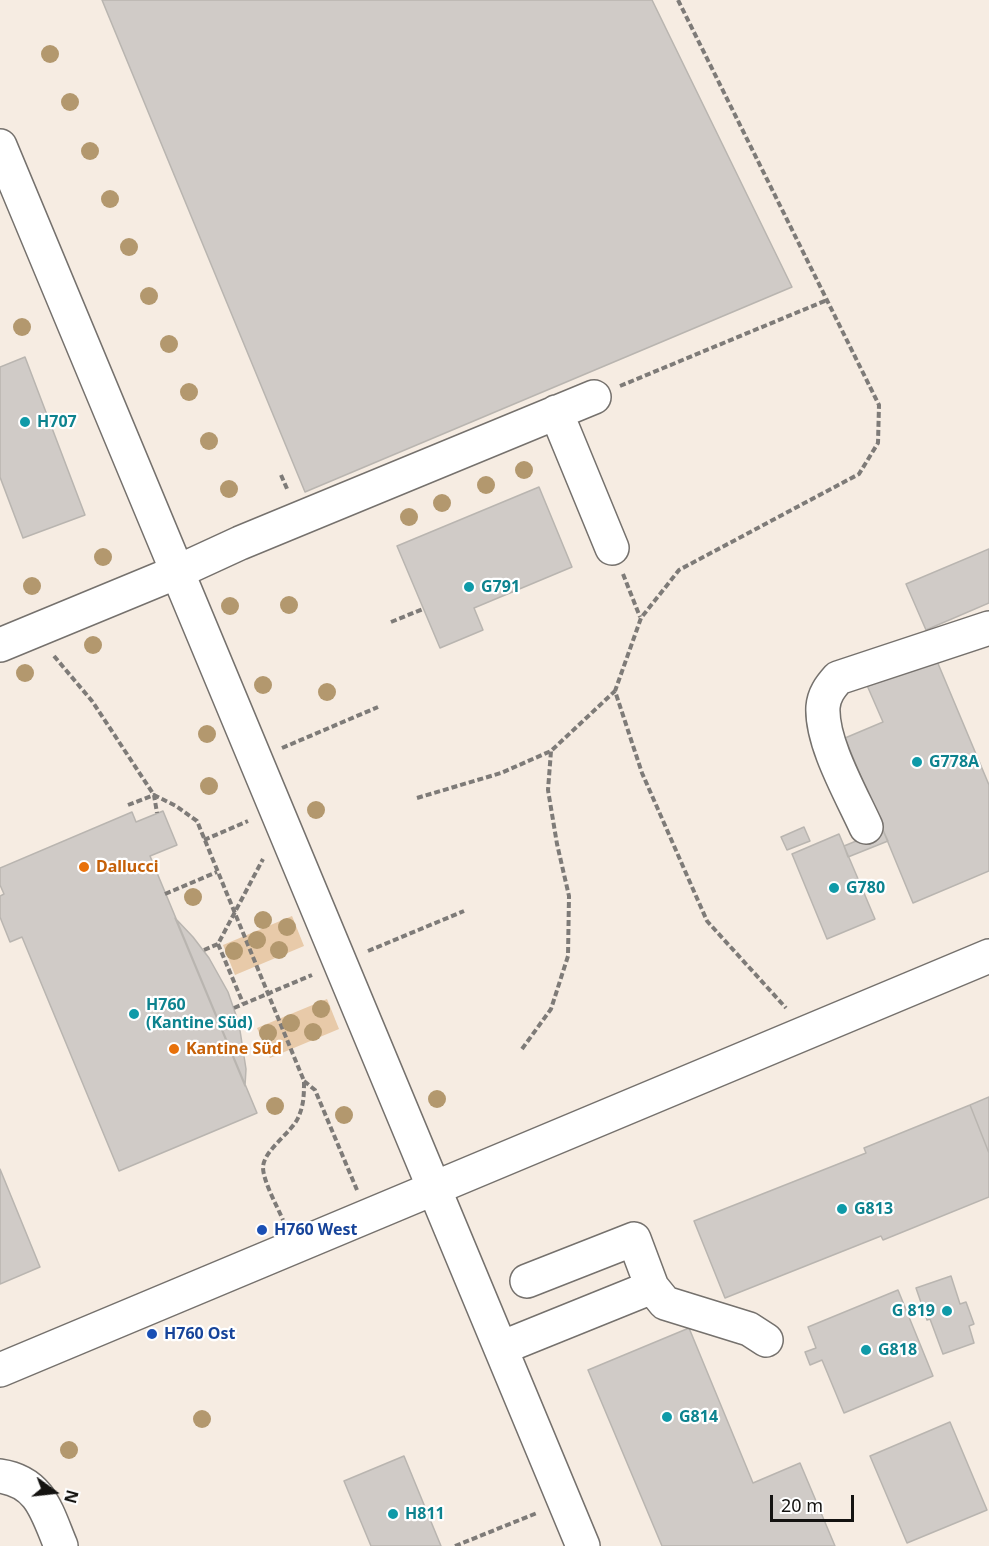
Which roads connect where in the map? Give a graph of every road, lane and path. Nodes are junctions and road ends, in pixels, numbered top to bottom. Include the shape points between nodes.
1 (678, 0) edge
2 (0, 146) edge
3 (12, 210) edge
4 (827, 300) junction
5 (594, 397) joint
6 (556, 412) junction
7 (612, 548) joint
8 (177, 572) junction
9 (423, 609) dead end
10 (640, 618) junction
11 (391, 622) dead end
12 (42, 628) junction
13 (989, 628) edge
14 (0, 645) edge
15 (615, 691) junction
16 (378, 707) dead end
17 (294, 743) dead end
18 (551, 751) junction
19 (154, 795) junction
20 (417, 798) dead end
21 (128, 805) dead end
22 (157, 813) dead end
23 (279, 817) junction
24 (866, 827) dead end
25 (204, 840) junction
26 (217, 872) junction
27 (165, 894) dead end
28 (464, 910) dead end
29 (234, 913) junction
30 (218, 944) junction
31 (378, 947) dead end
32 (204, 950) dead end
33 (989, 956) edge
34 (340, 963) junction
35 (267, 993) junction
36 (243, 1004) junction
37 (234, 1008) dead end
38 (807, 1031) junction
39 (522, 1049) dead end
40 (304, 1081) junction
41 (434, 1188) junction
42 (367, 1216) junction
43 (294, 1246) junction
44 (527, 1281) dead end
45 (652, 1287) junction
46 (766, 1340) dead end
47 (501, 1348) junction
48 (0, 1370) edge
49 (0, 1476) edge
50 (565, 1502) junction
51 (61, 1546) edge
52 (455, 1546) edge
53 (584, 1546) edge

1 - 4 path
2 - 3 street
3 - 8 street
4 - 5 path
4 - 10 path via 879,405 878,443 858,474 678,570
5 - 6 street
6 - 7 street
6 - 8 street
7 - 10 path
8 - 12 street
8 - 23 street
9 - 11 path
10 - 15 path
12 - 14 street
12 - 19 path via 53,654 92,701
13 - 24 street via 838,678 827,691 823,706 826,736
15 - 18 path
15 - 38 path via 642,772 707,921
16 - 17 path
18 - 20 path via 501,773
18 - 39 path via 548,790 569,896 568,956 551,1009
19 - 21 path
19 - 22 path
19 - 25 path via 197,821
23 - 25 path
23 - 29 path
23 - 34 street
25 - 26 path
26 - 27 path
26 - 29 path
28 - 31 path
29 - 30 path
29 - 35 path
30 - 32 path
30 - 36 path
33 - 38 street
34 - 35 path
34 - 41 street
35 - 36 path
35 - 40 path
36 - 37 path
38 - 41 street
40 - 42 path via 315,1090
40 - 43 path via 304,1101 298,1119 263,1165
41 - 42 street
41 - 47 street
42 - 43 street
43 - 48 street
44 - 45 street via 634,1239
45 - 46 street via 665,1303 749,1329
45 - 47 street
47 - 50 street
49 - 51 street via 14,1478 40,1497
50 - 52 path
50 - 53 street

